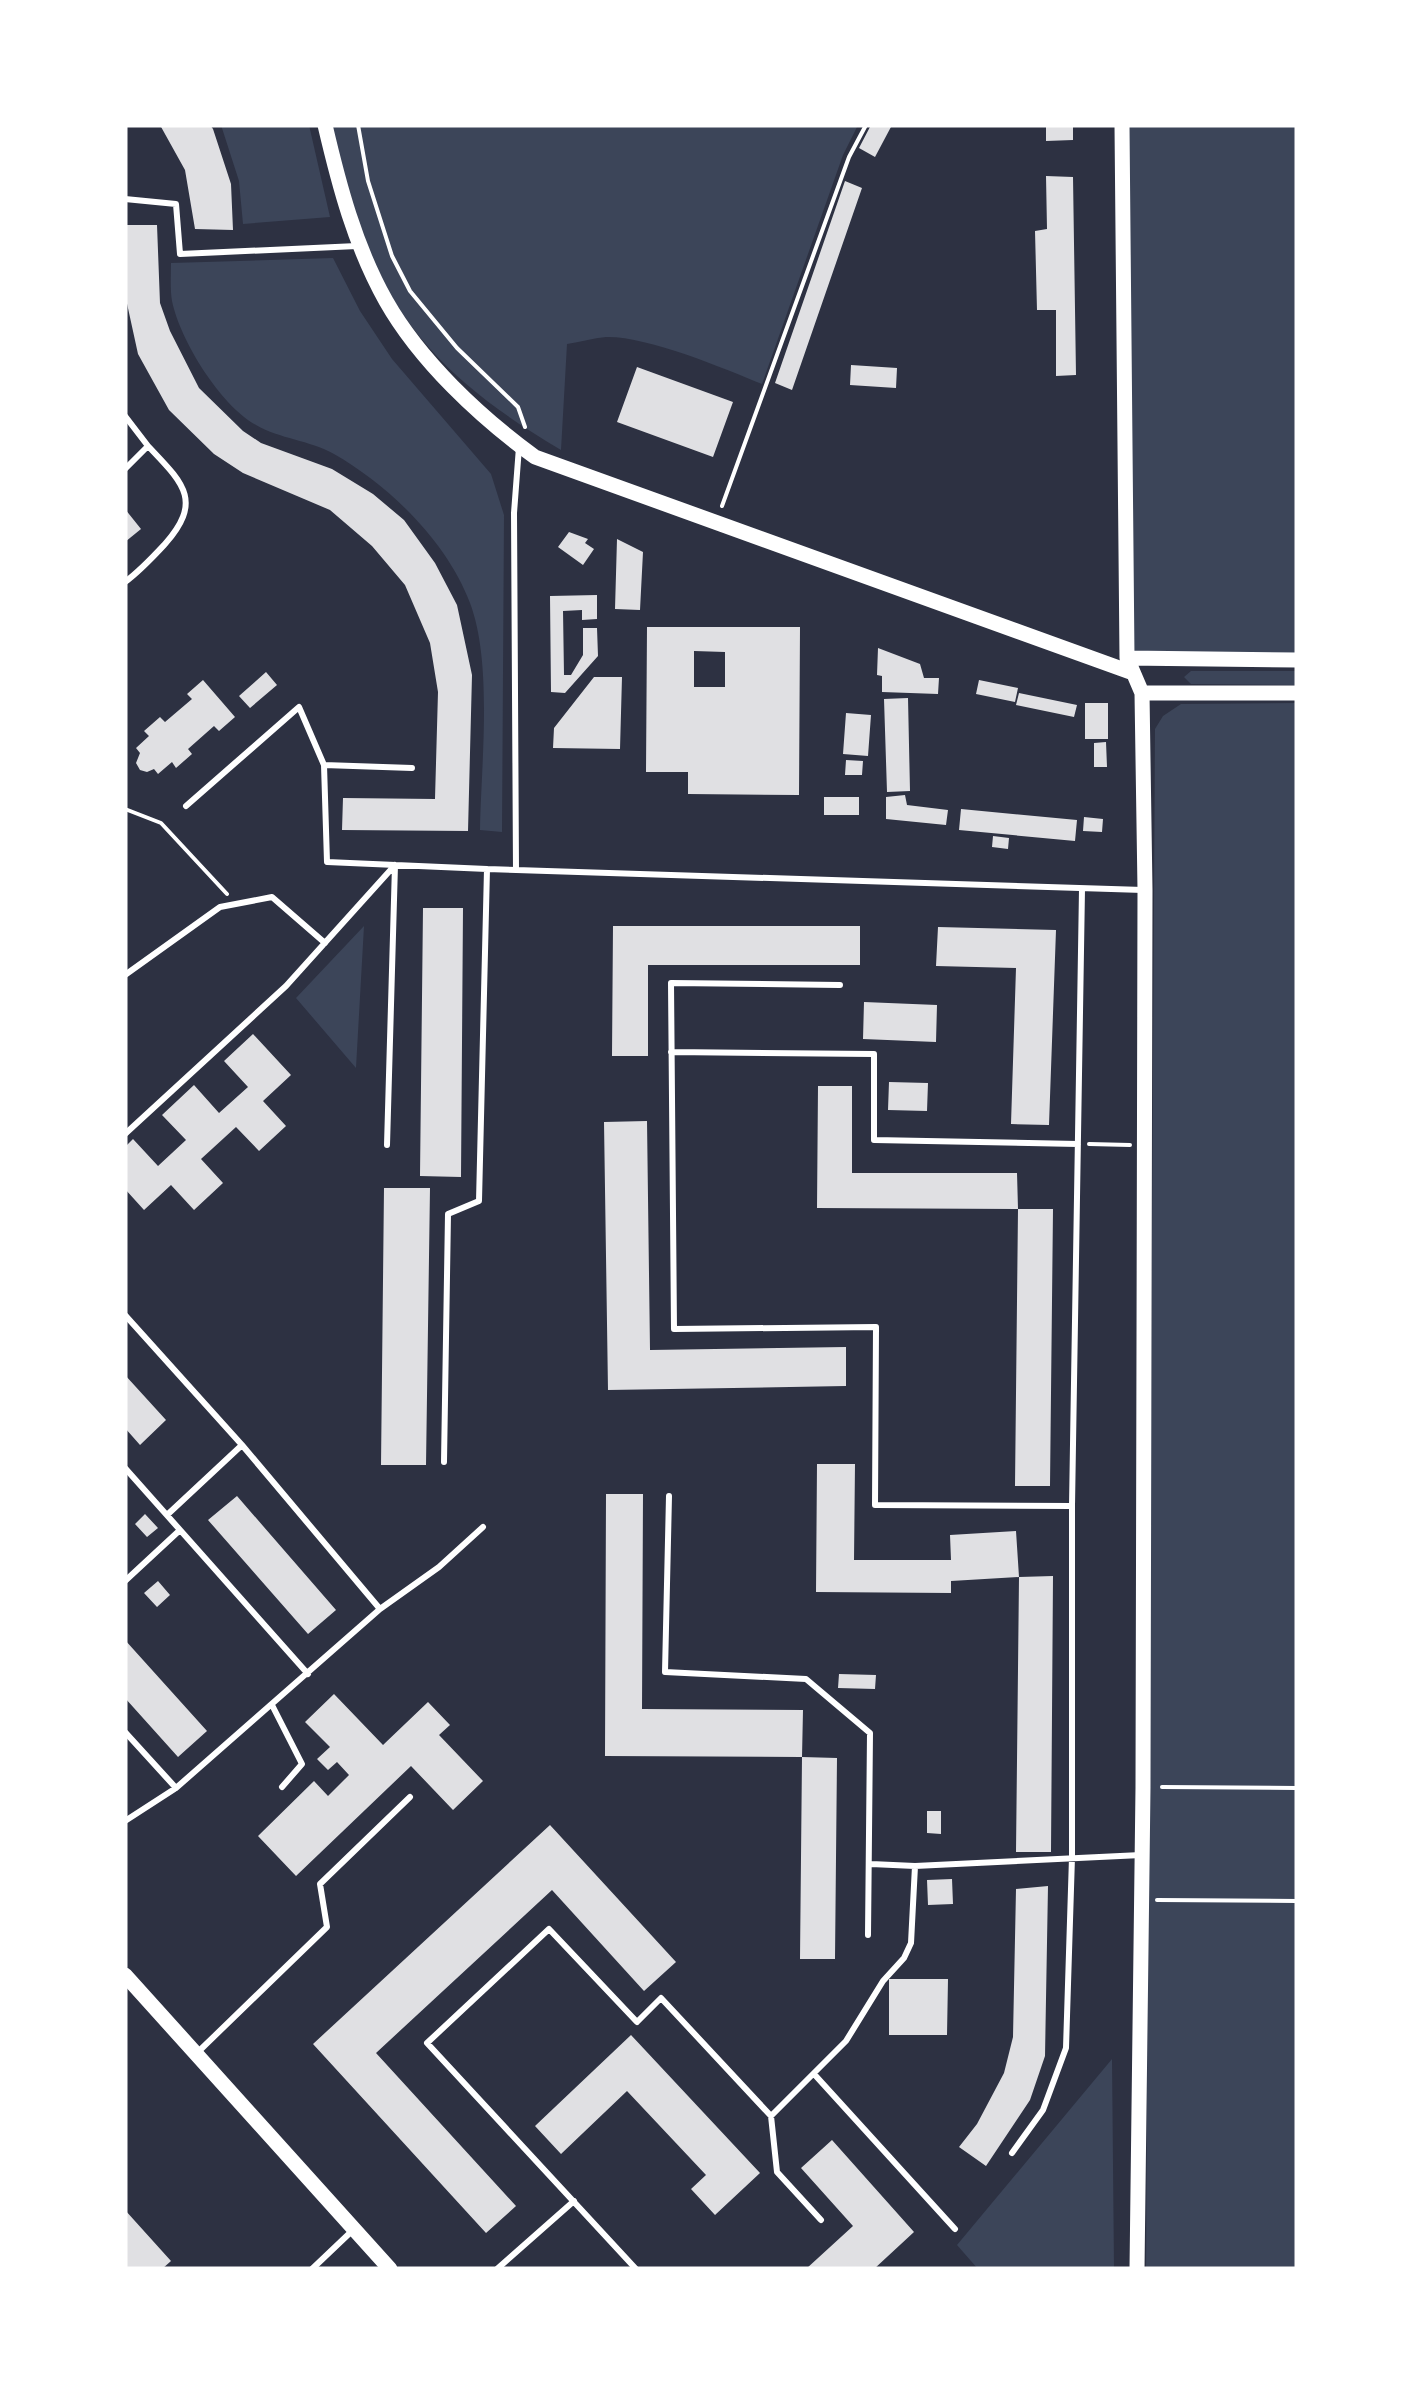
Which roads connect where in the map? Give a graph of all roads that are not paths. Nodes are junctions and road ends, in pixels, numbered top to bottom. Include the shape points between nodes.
1 (325, 125) edge
2 (1122, 125) edge
3 (125, 200) edge
4 (360, 246) junction
5 (125, 416) edge
6 (148, 446) junction
7 (519, 446) junction
8 (125, 469) edge
9 (125, 582) edge
10 (1297, 660) edge
11 (1130, 666) junction
12 (1297, 692) edge
13 (1142, 693) junction
14 (324, 765) junction
15 (412, 768) dead end
16 (186, 806) dead end
17 (395, 865) junction
18 (486, 870) junction
19 (516, 870) junction
20 (1082, 889) junction
21 (1145, 890) junction
22 (325, 943) junction
23 (125, 975) edge
24 (840, 984) dead end
25 (670, 1052) junction
26 (125, 1134) edge
27 (1078, 1144) junction
28 (387, 1145) dead end
29 (125, 1314) edge
30 (242, 1445) junction
31 (444, 1462) dead end
32 (125, 1468) edge
33 (669, 1496) dead end
34 (1072, 1506) junction
35 (166, 1515) junction
36 (484, 1527) dead end
37 (180, 1530) junction
38 (125, 1580) edge
39 (380, 1609) junction
40 (308, 1674) junction
41 (272, 1704) junction
42 (125, 1732) edge
43 (282, 1787) dead end
44 (176, 1788) junction
45 (410, 1798) dead end
46 (125, 1821) edge
47 (1142, 1855) junction
48 (1072, 1857) junction
49 (871, 1864) junction
50 (915, 1866) junction
51 (868, 1934) dead end
52 (125, 1975) edge
53 (196, 2054) junction
54 (814, 2074) junction
55 (771, 2116) junction
56 (1012, 2153) dead end
57 (574, 2201) junction
58 (821, 2220) dead end
59 (354, 2229) junction
60 (954, 2229) dead end
61 (312, 2269) edge
62 (390, 2269) edge
63 (496, 2269) edge
64 (636, 2269) edge
65 (1137, 2269) edge

1 - 4 street
2 - 11 street
3 - 4 lane via 176,204 180,254
4 - 7 street via 387,303 428,358
5 - 6 lane
6 - 8 lane
6 - 9 lane via 178,477 187,505 183,522
7 - 11 street via 716,524
7 - 19 lane
10 - 11 street
11 - 13 street
12 - 13 street
13 - 21 street
14 - 15 lane
14 - 16 lane via 299,707
14 - 17 lane via 327,862
17 - 18 lane
17 - 22 lane
17 - 28 lane
18 - 19 lane
18 - 31 lane via 479,1200 448,1214
19 - 20 lane
20 - 21 lane
20 - 27 lane
21 - 47 street
22 - 23 lane via 272,897 220,907
22 - 26 lane
24 - 25 lane via 671,983
25 - 27 lane via 874,1054 874,1140
25 - 34 lane via 674,1329 876,1327 875,1505
27 - 34 lane
29 - 30 lane
30 - 35 lane
30 - 39 lane
32 - 35 lane
33 - 49 lane via 665,1672 806,1679 870,1733
34 - 48 lane
35 - 37 lane
36 - 39 lane
37 - 38 lane
37 - 40 lane
39 - 40 lane
40 - 41 lane
41 - 43 lane via 302,1764
41 - 44 lane
42 - 44 lane
44 - 46 lane
45 - 53 lane via 320,1884 327,1927
47 - 48 lane
47 - 65 street
48 - 50 lane
48 - 56 lane via 1066,2048 1043,2110
49 - 50 lane
49 - 51 lane
50 - 54 lane via 911,1943 904,1958 846,2041
52 - 53 street
53 - 59 street
54 - 55 lane
54 - 60 lane
55 - 57 lane via 660,1998 637,2022 549,1928 427,2043
55 - 58 lane via 777,2172
57 - 63 lane
57 - 64 lane
59 - 61 lane
59 - 62 street

